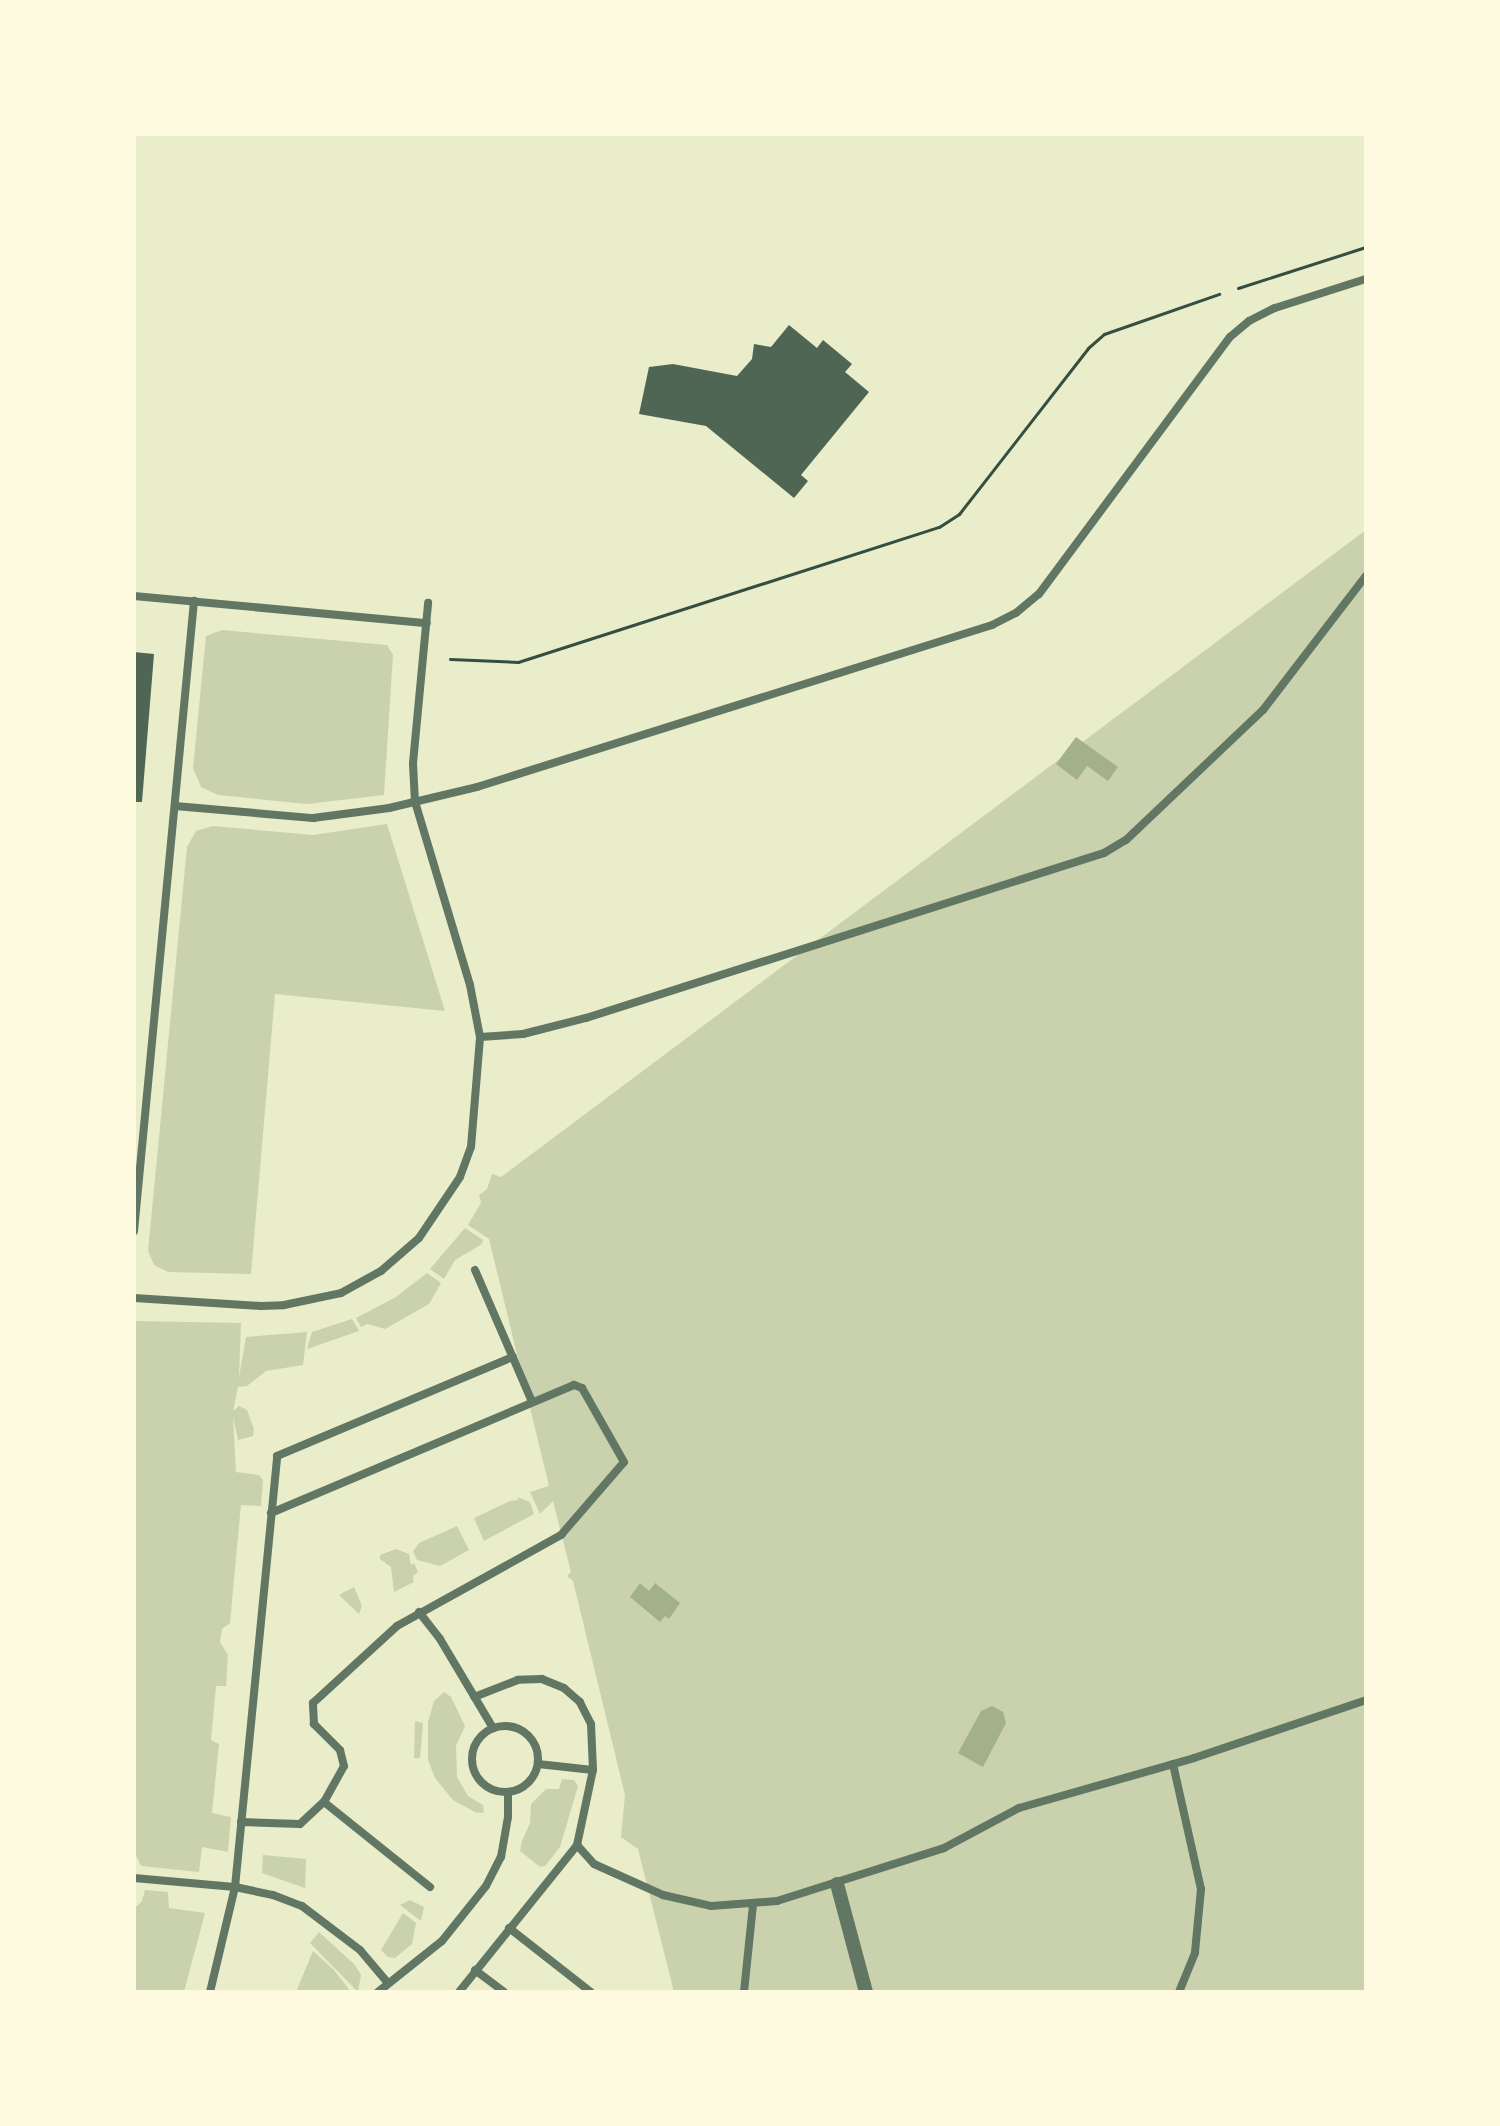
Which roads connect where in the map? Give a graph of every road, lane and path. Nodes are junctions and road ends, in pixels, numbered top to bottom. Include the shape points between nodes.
1 (1366, 247) edge
2 (1366, 279) edge
3 (1238, 288) dead end
4 (1219, 294) dead end
5 (1366, 576) edge
6 (134, 596) edge
7 (194, 601) junction
8 (428, 603) dead end
9 (427, 623) junction
10 (450, 659) dead end
11 (415, 802) junction
12 (175, 806) junction
13 (480, 1037) junction
14 (134, 1231) edge
15 (475, 1270) dead end
16 (134, 1298) edge
17 (513, 1357) junction
18 (532, 1402) junction
19 (271, 1513) junction
20 (419, 1612) junction
21 (474, 1697) junction
22 (1366, 1700) edge
23 (493, 1728) junction
24 (538, 1764) junction
25 (1173, 1764) junction
26 (593, 1770) junction
27 (508, 1793) junction
28 (324, 1802) junction
29 (241, 1822) junction
30 (577, 1845) junction
31 (134, 1878) edge
32 (837, 1884) junction
33 (235, 1887) junction
34 (430, 1887) dead end
35 (753, 1905) junction
36 (509, 1928) junction
37 (475, 1970) junction
38 (388, 1983) junction
39 (210, 1992) edge
40 (378, 1992) edge
41 (459, 1992) edge
42 (504, 1992) edge
43 (591, 1992) edge
44 (744, 1992) edge
45 (866, 1992) edge
46 (1179, 1992) edge

1 - 3 path
2 - 11 street via 1275,308 1230,337 1039,594 1016,613 518,775
4 - 10 path via 1104,334 959,514 939,527 518,662
5 - 13 street via 1263,710 1126,840 1104,853 586,1018 523,1034
6 - 7 street
7 - 9 street
7 - 12 street
8 - 9 street
9 - 11 street via 413,763
11 - 12 street via 313,818
11 - 13 street via 470,985
12 - 14 street
13 - 16 street via 471,1147 460,1177 434,1221 381,1271 341,1293 284,1305
15 - 17 street
17 - 18 street
17 - 19 street via 277,1456
18 - 19 street
18 - 20 street via 563,1388 582,1388 624,1462 561,1535
19 - 29 street
20 - 21 street
20 - 28 street via 313,1703 314,1724 340,1750 344,1766
21 - 23 street
21 - 26 street via 518,1680 542,1679 564,1688 580,1702 591,1724
22 - 25 street
23 - 24 street via 522,1730 535,1745
23 - 27 street via 474,1748 472,1767 482,1784
24 - 26 street
24 - 27 street via 525,1787
25 - 32 street via 1019,1808 944,1848
25 - 46 street via 1201,1889 1195,1953
26 - 30 street
27 - 38 street via 501,1857 486,1886 442,1941
28 - 29 street via 300,1824
28 - 34 street
29 - 33 street
30 - 35 street via 594,1864 663,1895 711,1906
30 - 36 street
31 - 33 street
32 - 35 street
32 - 45 street
33 - 38 street via 302,1906 360,1950
33 - 39 street
35 - 44 street
36 - 37 street
36 - 43 street
37 - 41 street
37 - 42 street
38 - 40 street

